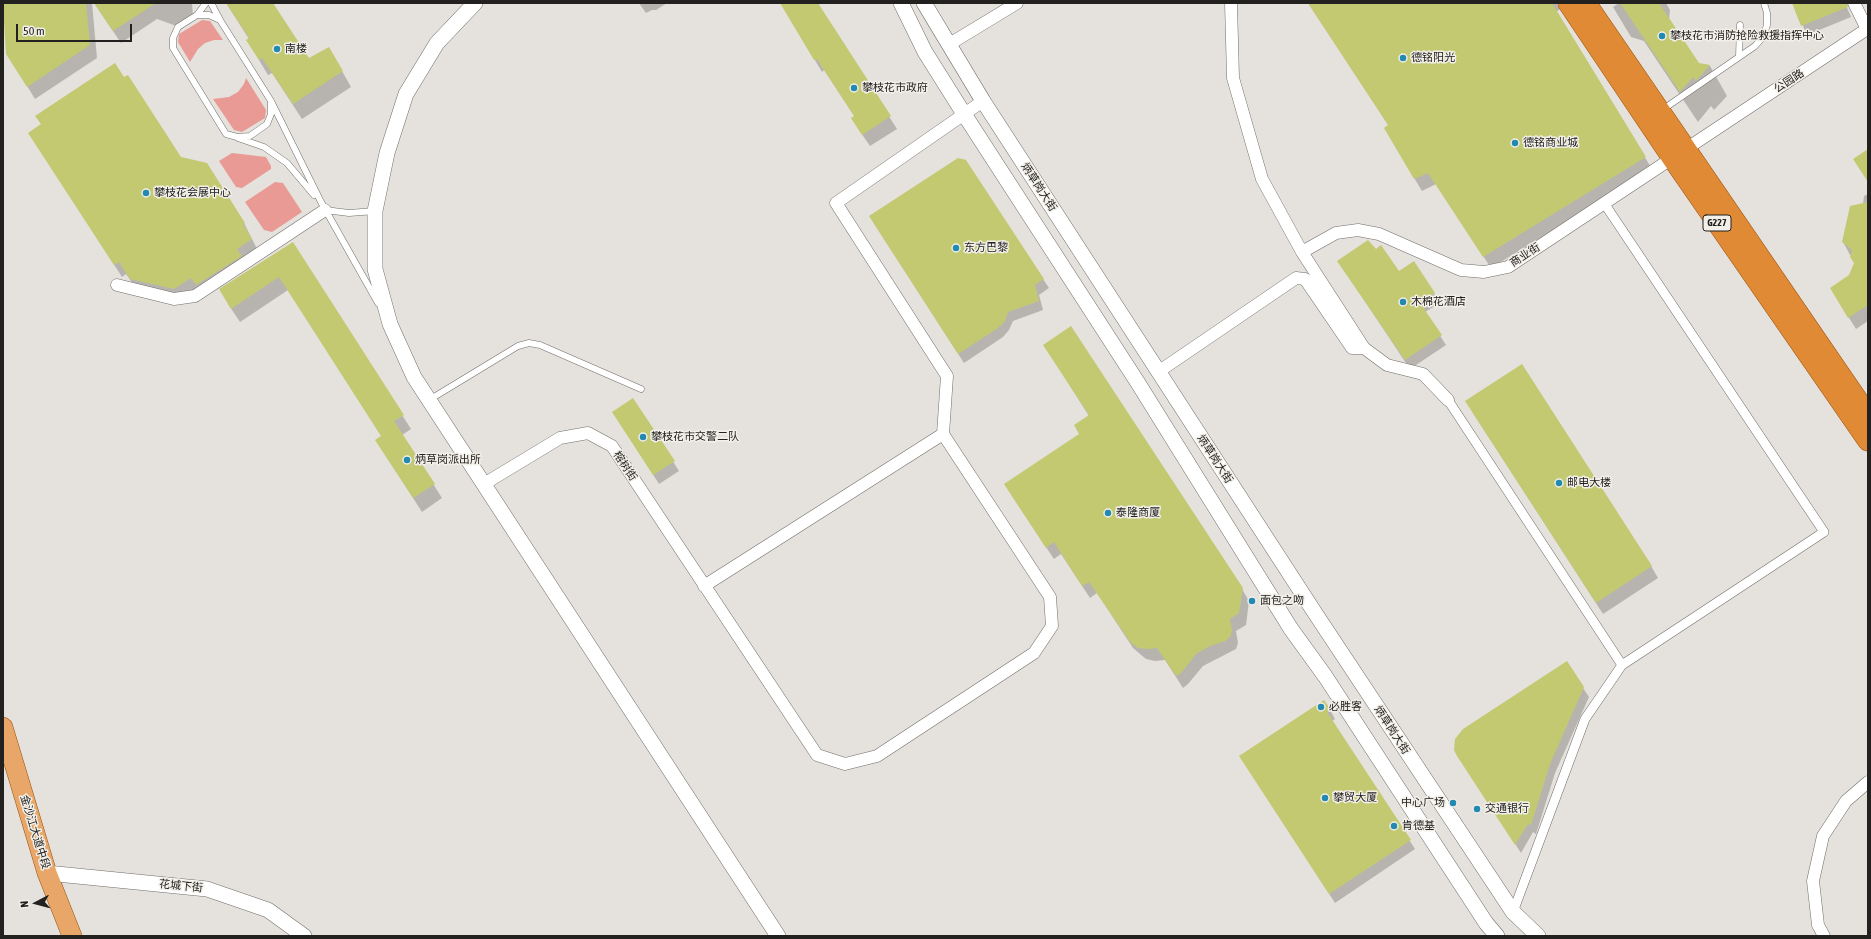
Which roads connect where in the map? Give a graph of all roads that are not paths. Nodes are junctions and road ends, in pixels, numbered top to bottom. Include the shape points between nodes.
1 (206, 3) edge
2 (211, 3) edge
3 (475, 3) edge
4 (901, 3) edge
5 (924, 3) edge
6 (1017, 3) edge
7 (1231, 3) edge
8 (1568, 3) edge
9 (1586, 3) edge
10 (1764, 3) edge
11 (1854, 3) edge
12 (197, 15) junction
13 (220, 20) junction
14 (1740, 25) dead end
15 (1868, 30) edge
16 (948, 45) junction
17 (1739, 57) junction
18 (271, 101) junction
19 (983, 101) junction
20 (964, 114) junction
21 (1653, 115) junction
22 (237, 137) junction
23 (1679, 154) junction
24 (1604, 203) junction
25 (323, 206) junction
26 (375, 211) junction
27 (1302, 252) junction
28 (116, 285) dead end
29 (390, 324) junction
30 (1364, 348) junction
31 (1158, 372) junction
32 (641, 389) dead end
33 (429, 400) junction
34 (1448, 400) joint
35 (1868, 415) edge
36 (943, 434) junction
37 (1868, 441) edge
38 (484, 484) junction
39 (704, 586) junction
40 (1622, 665) junction
41 (3, 727) edge
42 (1868, 782) edge
43 (48, 873) junction
44 (1512, 912) junction
45 (72, 936) edge
46 (304, 936) edge
47 (778, 936) edge
48 (1497, 936) edge
49 (1538, 936) edge
50 (1824, 936) edge

1 - 12 lane
2 - 13 lane
3 - 26 street via 437,43 406,94 387,152
4 - 20 street via 925,52
5 - 16 street, 炳草岗大街
6 - 16 street
7 - 27 street via 1233,78 1262,179
8 - 21 highway, G227
9 - 21 highway, G227
10 - 17 lane via 1767,25 1763,37
11 - 15 street, 公园路
12 - 13 lane via 209,15
12 - 22 lane via 178,27 173,38 173,48 226,134
13 - 18 lane
14 - 17 lane
15 - 23 street, 公园路
16 - 19 street, 炳草岗大街
17 - 21 lane
18 - 22 lane via 271,114 267,124 250,136
18 - 25 lane
19 - 20 street
19 - 31 street, 炳草岗大街
20 - 36 street via 836,203 947,376
20 - 48 street via 1138,383 1291,629
21 - 23 highway, G227
22 - 25 lane via 264,147 287,164
23 - 24 street, 商业街
23 - 35 highway, G227
23 - 37 highway, G227
24 - 27 street, 商业街 via 1508,266 1484,272 1461,270 1379,234 1358,230 1336,233
24 - 40 street via 1824,532
25 - 26 lane via 349,213
25 - 28 street via 195,296 174,299
25 - 29 lane
26 - 29 street via 375,269
27 - 30 street
29 - 33 street via 414,377
30 - 31 street via 1352,348 1306,279 1296,278
30 - 34 street via 1387,365 1423,374
31 - 44 street, 炳草岗大街
32 - 33 lane via 540,344 529,343 518,346
33 - 38 street
34 - 40 street
36 - 39 street
36 - 39 street, 榕树街 via 1050,597 1052,626 1034,653 877,756 845,764 817,755
38 - 39 street, 榕树街 via 560,438 588,433 612,446
38 - 47 street
40 - 44 street via 1585,719
41 - 43 main road, 金沙江大道中段
42 - 50 street via 1846,801 1823,836 1813,881 1818,925
43 - 45 main road, 金沙江大道中段
43 - 46 street, 花城下街 via 207,889 268,910
44 - 49 street, 炳草岗大街

